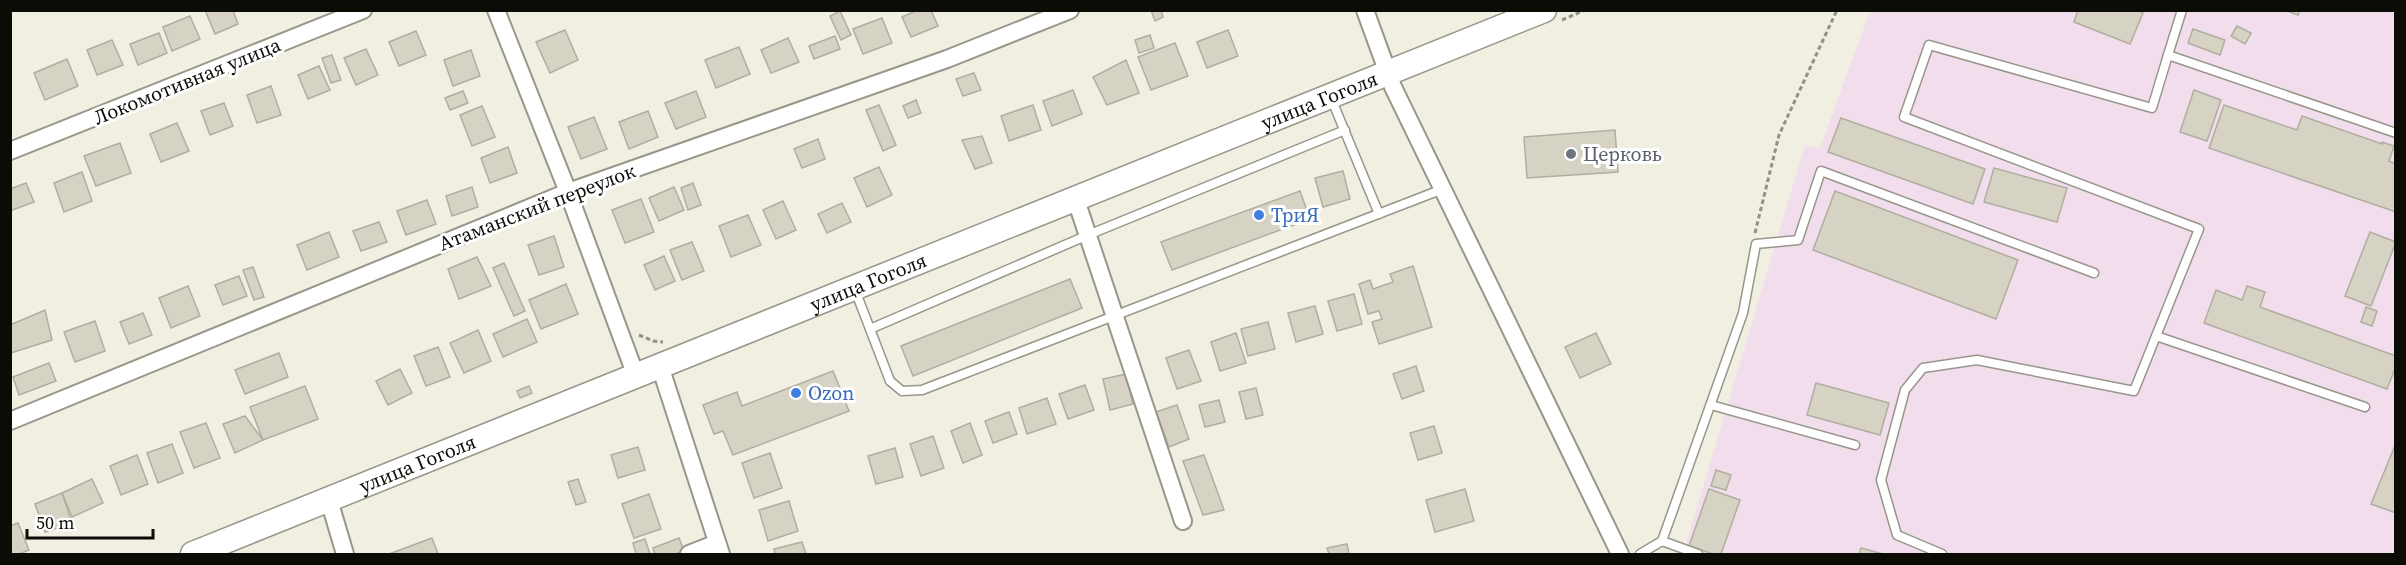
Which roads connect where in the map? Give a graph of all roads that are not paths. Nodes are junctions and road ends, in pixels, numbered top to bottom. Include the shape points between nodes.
1 (363, 10) edge
2 (496, 10) edge
3 (1070, 10) edge
4 (1365, 10) edge
5 (1544, 10) edge
6 (2182, 10) edge
7 (2168, 55) junction
8 (1388, 74) junction
9 (1331, 97) junction
10 (1345, 130) junction
11 (2396, 133) edge
12 (10, 151) edge
13 (1443, 189) junction
14 (568, 192) junction
15 (1076, 200) junction
16 (1379, 214) junction
17 (1088, 235) junction
18 (2094, 273) dead end
19 (855, 289) junction
20 (1114, 315) junction
21 (870, 329) junction
22 (2156, 336) junction
23 (660, 366) junction
24 (636, 376) junction
25 (1710, 405) junction
26 (2365, 407) dead end
27 (10, 421) edge
28 (1855, 445) dead end
29 (329, 500) junction
30 (1183, 521) dead end
31 (1662, 541) junction
32 (223, 549) edge
33 (719, 549) edge
34 (193, 555) edge
35 (345, 555) edge
36 (689, 555) edge
37 (1620, 555) edge
38 (1640, 555) edge
39 (1698, 555) edge
40 (1942, 555) edge

1 - 12 street, Локомотивная улица
2 - 14 street
3 - 14 street, Атаманский переулок via 947,59
4 - 8 street
5 - 8 main road, улица Гоголя
6 - 7 lane
7 - 11 lane
7 - 22 lane via 2152,108 1929,45 1904,117 2199,229
8 - 9 main road, улица Гоголя
8 - 13 street
9 - 10 lane
9 - 15 main road, улица Гоголя
10 - 16 lane
10 - 17 lane
13 - 16 lane
13 - 37 street
14 - 24 street
14 - 27 street, Атаманский переулок
15 - 17 street
15 - 19 main road, улица Гоголя
16 - 20 lane
17 - 20 street
17 - 21 lane
18 - 25 lane via 1821,171 1798,240 1756,244 1743,313
19 - 21 lane
19 - 23 main road, улица Гоголя
20 - 21 lane via 922,390 902,391 890,381
20 - 30 street
22 - 26 lane
22 - 40 lane via 2134,391 1977,360 1923,368 1905,390 1881,480 1898,535
23 - 24 main road, улица Гоголя
23 - 33 street
24 - 29 main road, улица Гоголя
25 - 28 lane
25 - 31 lane
29 - 32 main road, улица Гоголя
29 - 35 street
31 - 38 lane
31 - 39 lane
32 - 34 main road, улица Гоголя
33 - 36 street

